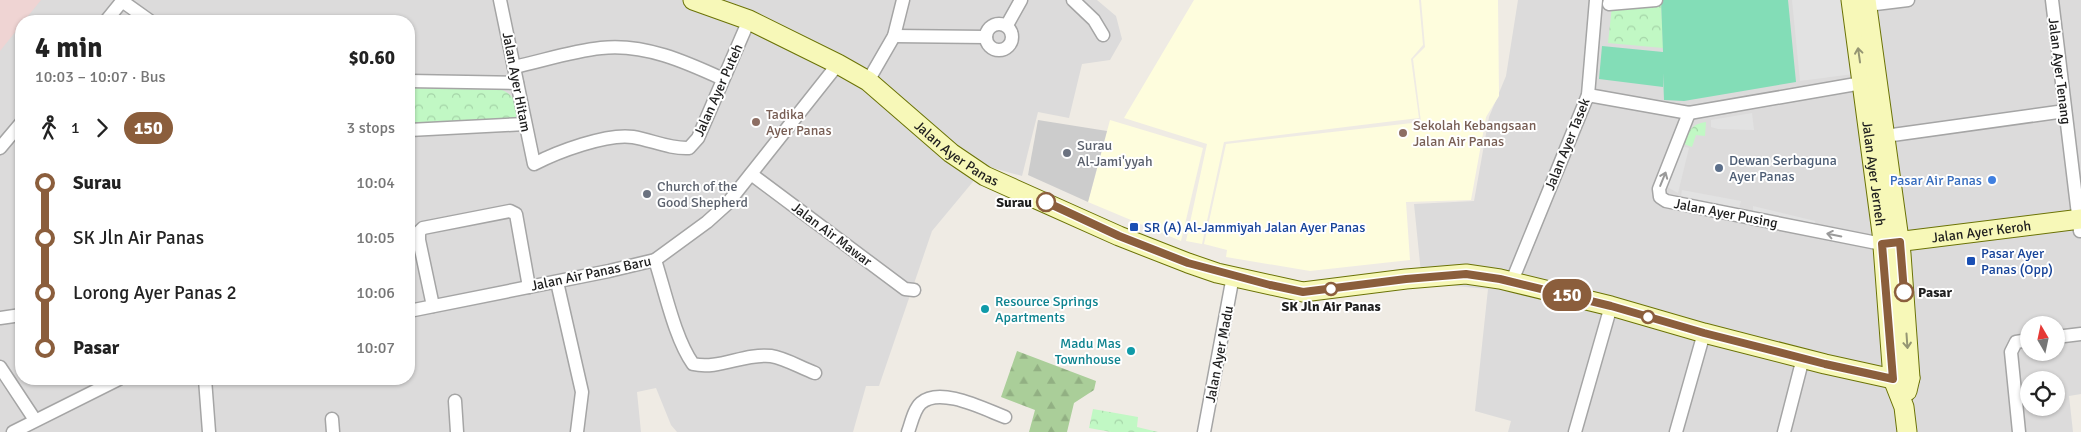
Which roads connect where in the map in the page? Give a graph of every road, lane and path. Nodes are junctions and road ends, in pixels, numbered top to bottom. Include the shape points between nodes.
1 (500, 0) edge
2 (693, 0) edge
3 (903, 0) edge
4 (1021, 0) edge
5 (1073, 0) edge
6 (1596, 0) edge
7 (1610, 0) edge
8 (1656, 0) edge
9 (1908, 0) edge
10 (2052, 0) edge
11 (122, 1) edge
12 (1859, 3) edge
13 (111, 15) edge
14 (142, 15) edge
15 (749, 20) junction
16 (1007, 26) junction
17 (1103, 35) dead end
18 (894, 36) junction
19 (986, 37) junction
20 (838, 64) junction
21 (514, 67) junction
22 (723, 79) junction
23 (415, 81) edge
24 (868, 81) junction
25 (517, 83) junction
26 (1862, 83) junction
27 (1588, 95) junction
28 (2065, 110) junction
29 (1690, 113) junction
30 (525, 124) junction
31 (15, 130) edge
32 (415, 130) edge
33 (1878, 137) junction
34 (0, 148) edge
35 (534, 164) joint
36 (750, 174) junction
37 (2080, 225) edge
38 (1892, 249) junction
39 (655, 260) junction
40 (1233, 276) junction
41 (1512, 281) junction
42 (557, 282) junction
43 (529, 287) junction
44 (914, 290) dead end
45 (433, 306) junction
46 (1611, 306) junction
47 (415, 310) edge
48 (15, 316) edge
49 (0, 318) edge
50 (1704, 333) junction
51 (2081, 334) edge
52 (2065, 336) edge
53 (2020, 341) edge
54 (1803, 358) junction
55 (0, 367) edge
56 (815, 373) dead end
57 (1901, 378) junction
58 (107, 385) edge
59 (205, 385) edge
60 (455, 401) dead end
61 (1006, 417) dead end
62 (35, 420) junction
63 (13, 432) edge
64 (209, 432) edge
65 (457, 432) edge
66 (578, 432) edge
67 (908, 432) edge
68 (1204, 432) edge
69 (1575, 432) edge
70 (1676, 432) edge
71 (1784, 432) edge
72 (1907, 432) edge
73 (2019, 432) edge

1 - 21 street, Jalan Ayer Hitam
2 - 15 street, Jalan Ayer Panas
3 - 18 street
4 - 16 street
5 - 17 street via 1094,20
6 - 27 street, Jalan Ayer Tasek
7 - 8 street via 1609,4
9 - 12 street
10 - 28 street, Jalan Ayer Tenang
11 - 13 street
11 - 14 street
26 -> 12 street, Jalan Ayer Jerneh
12 - 33 street, Jalan Ayer Jerneh
15 - 20 street, Jalan Ayer Panas
15 - 22 street, Jalan Ayer Puteh
16 - 19 street via 999,23 991,26
16 - 19 street via 1013,37 1006,48 992,48
18 - 19 street
18 - 24 street
20 - 24 street, Jalan Ayer Panas
20 - 36 street, Jalan Air Panas Baru
21 - 22 street via 602,48 641,50 685,61
21 - 25 street, Jalan Ayer Hitam
22 - 35 street, Jalan Ayer Puteh via 698,138 689,148 677,149 632,137 613,137 549,156
23 - 25 street
24 - 40 street, Jalan Ayer Panas via 951,153 985,176 1119,236 1188,263
25 - 30 street, Jalan Ayer Hitam
26 - 29 street
26 - 33 street, Jalan Ayer Jerneh
27 - 29 street
27 - 41 street, Jalan Ayer Tasek
28 - 33 street
28 - 37 street, Jalan Ayer Tenang
38 -> 29 street, Jalan Ayer Pusing via 1666,201 1660,197 1659,189
30 - 32 street
30 - 35 street, Jalan Ayer Hitam
31 - 34 street
33 - 38 street, Jalan Ayer Jerneh
36 - 39 street, Jalan Air Panas Baru via 707,222
36 - 44 street, Jalan Air Mawar via 905,289
37 - 38 street, Jalan Ayer Keroh
38 - 57 street, Jalan Ayer Jerneh
39 - 42 street, Jalan Air Panas Baru
39 - 56 street via 682,342 693,364 706,367 772,356
40 - 41 street, Jalan Ayer Panas via 1303,292 1466,274
40 - 68 street, Jalan Ayer Madu
41 - 46 street, Jalan Ayer Panas
42 - 43 street, Jalan Air Panas Baru
42 - 66 street via 582,392
43 - 45 street, Jalan Air Panas Baru
43 - 45 street via 516,214 510,211 423,228 419,232 419,240
45 - 47 street, Jalan Air Panas Baru
46 - 50 street, Jalan Ayer Panas
46 - 69 street
48 - 49 street
50 - 54 street, Jalan Ayer Panas
50 - 70 street
51 - 52 street
53 - 73 street via 2016,342 2011,352
54 - 57 street, Jalan Ayer Panas
54 - 71 street
55 - 62 street
57 - 72 street, Jalan Ayer Jerneh
58 - 62 street
59 - 64 street
60 - 65 street
61 - 67 street via 947,397 932,397 919,404
62 - 63 street

